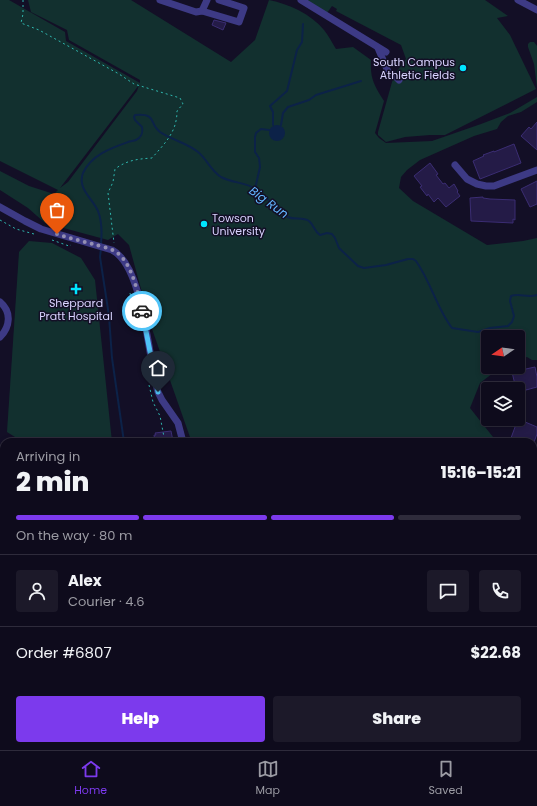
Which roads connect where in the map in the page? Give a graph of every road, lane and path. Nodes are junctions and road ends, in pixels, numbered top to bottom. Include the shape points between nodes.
1 (23, 0) edge
2 (160, 0) edge
3 (207, 0) edge
4 (219, 0) edge
5 (301, 0) edge
6 (518, 0) edge
7 (537, 10) edge
8 (202, 11) junction
9 (378, 48) junction
10 (386, 52) dead end
11 (399, 80) dead end
12 (455, 165) dead end
13 (537, 170) edge
14 (0, 207) edge
15 (116, 252) junction
16 (129, 289) dead end
17 (0, 302) edge
18 (140, 334) dead end
19 (0, 337) edge
20 (148, 383) dead end
21 (164, 437) dead end
22 (182, 438) edge

1 - 15 path via 21,23 39,30 134,84 180,98 183,104 177,111 177,122 173,131 152,158 123,163 115,169 108,193
2 - 8 street via 196,12
3 - 8 street
4 - 8 street via 244,8 239,22
5 - 9 street
6 - 7 street
9 - 10 street
9 - 11 street via 389,74
12 - 13 street via 467,178 486,186 494,186
14 - 15 street via 37,227
15 - 22 street via 127,265 136,285 158,392 178,423
16 - 18 path
17 - 19 street via 9,314 7,328
20 - 21 path via 160,416

